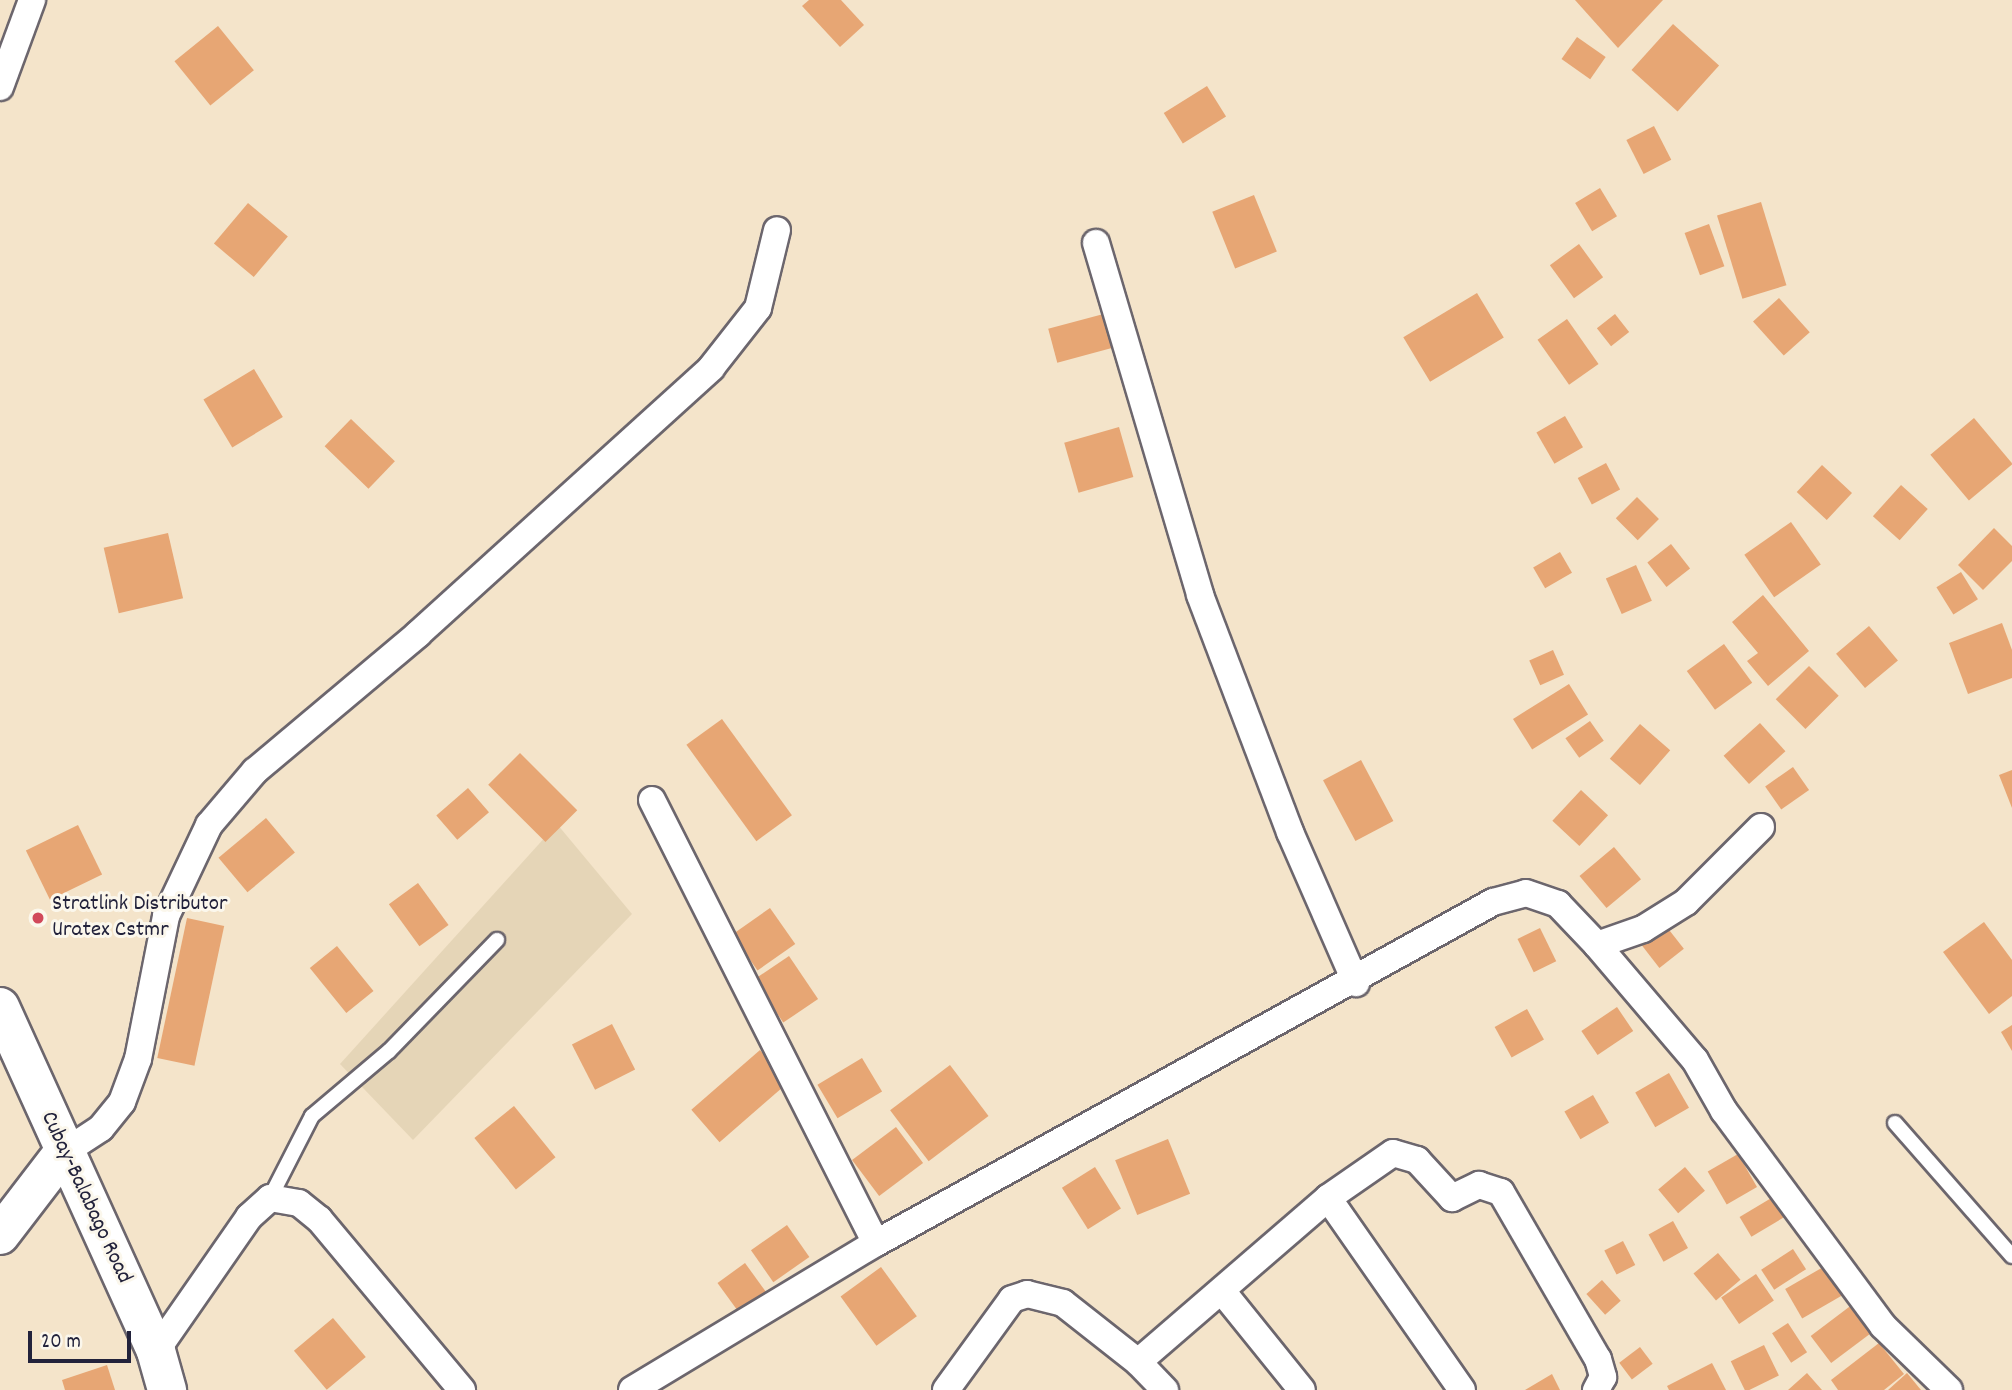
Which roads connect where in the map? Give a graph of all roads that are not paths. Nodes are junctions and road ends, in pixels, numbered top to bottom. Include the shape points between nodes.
1 (32, 0) edge
2 (0, 87) edge
3 (777, 230) dead end
4 (1096, 243) dead end
5 (652, 800) dead end
6 (1761, 827) dead end
7 (497, 940) dead end
8 (1597, 945) junction
9 (1356, 983) junction
10 (0, 1007) edge
11 (1895, 1123) dead end
12 (63, 1153) junction
13 (270, 1198) junction
14 (1328, 1198) junction
15 (0, 1235) edge
16 (876, 1243) junction
17 (2012, 1256) edge
18 (1222, 1291) junction
19 (156, 1351) junction
20 (1139, 1362) junction
21 (167, 1390) edge
22 (462, 1390) edge
23 (632, 1390) edge
24 (946, 1390) edge
25 (1166, 1390) edge
26 (1302, 1390) edge
27 (1462, 1390) edge
28 (1596, 1390) edge
29 (1949, 1390) edge

1 - 2 street
3 - 12 street via 758,307 711,368 418,634 255,771 209,825 166,916 138,1059 122,1102 101,1128
4 - 9 street via 1200,595 1290,832
5 - 16 street
6 - 8 street via 1686,902 1643,929
7 - 13 lane via 389,1051 313,1116
8 - 9 street via 1558,904 1538,894 1511,894
8 - 29 street via 1695,1060 1724,1111 1883,1326
9 - 16 street
10 - 12 main road, Cubay-Balabago Road
11 - 17 lane
12 - 15 main road
12 - 19 main road, Cubay-Balabago Road
13 - 19 street via 249,1217
13 - 22 street via 299,1203 319,1219
14 - 18 street
14 - 27 street
14 - 28 street via 1392,1153 1417,1160 1452,1198 1479,1185 1501,1192 1598,1359 1603,1377
16 - 23 street
18 - 20 street
18 - 26 street
19 - 21 main road, Cubay-Balabago Road
20 - 24 street via 1063,1303 1027,1294 1012,1299
20 - 25 street

